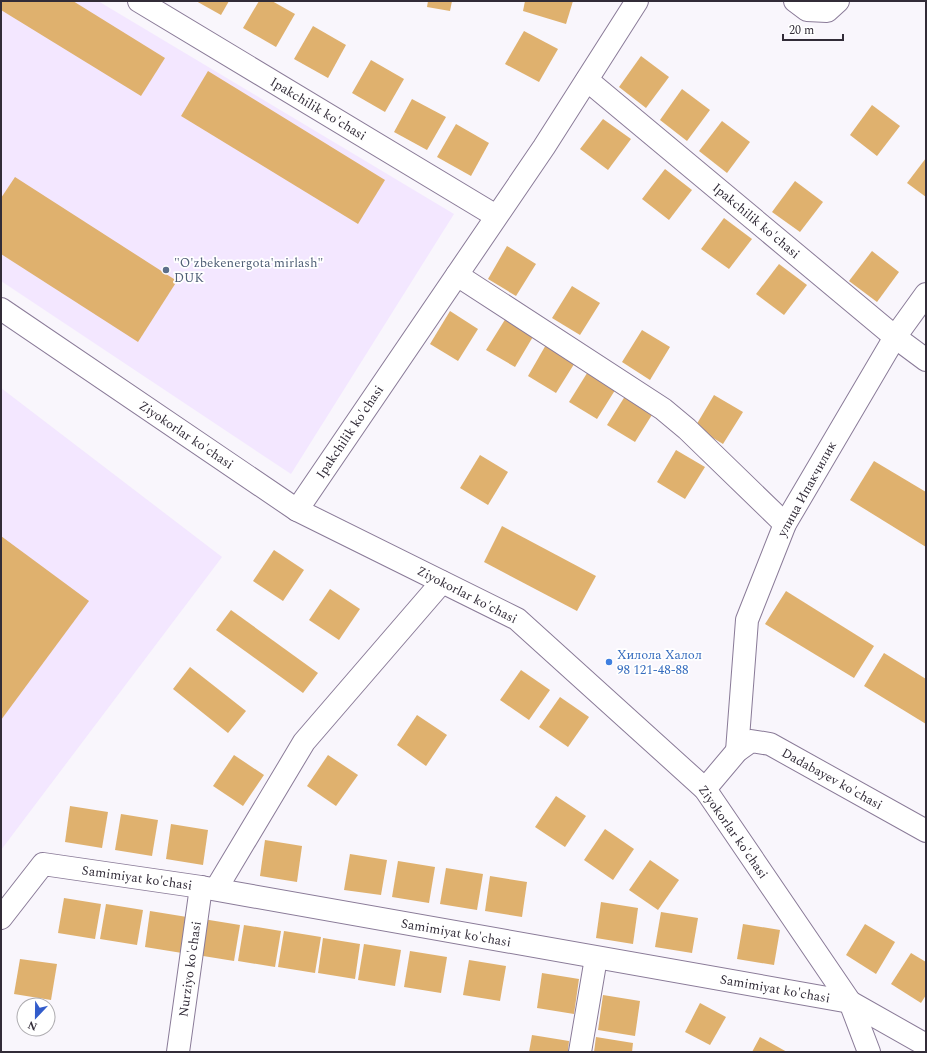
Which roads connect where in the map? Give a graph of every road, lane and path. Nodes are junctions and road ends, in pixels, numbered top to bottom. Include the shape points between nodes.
1 (139, 1) edge
2 (637, 1) edge
3 (795, 1) edge
4 (838, 1) edge
5 (587, 80) junction
6 (496, 216) junction
7 (457, 275) junction
8 (926, 294) edge
9 (1, 309) edge
10 (895, 337) junction
11 (926, 360) edge
12 (297, 510) junction
13 (785, 524) junction
14 (442, 582) junction
15 (737, 751) junction
16 (705, 789) junction
17 (926, 831) edge
18 (208, 888) junction
19 (1, 918) edge
20 (596, 958) junction
21 (850, 1002) junction
22 (926, 1045) edge
23 (178, 1052) edge
24 (580, 1052) edge
25 (869, 1052) edge

1 - 6 street, Ipakchilik ko'chasi
2 - 5 street, Ipakchilik ko'chasi
3 - 4 street via 808,10 827,11
5 - 6 street, Ipakchilik ko'chasi
5 - 10 street, Ipakchilik ko'chasi
6 - 7 street, Ipakchilik ko'chasi
7 - 12 street, Ipakchilik ko'chasi
7 - 13 street via 663,408 687,428
8 - 10 street, улица Ипакчилик
9 - 12 street, Ziyokorlar ko'chasi
10 - 11 street, Ipakchilik ko'chasi
10 - 13 street, улица Ипакчилик
12 - 14 street, Ziyokorlar ko'chasi
13 - 15 street, улица Ипакчилик via 747,620
14 - 16 street, Ziyokorlar ko'chasi via 517,619
14 - 18 street via 304,742
15 - 16 street
15 - 17 street, Dadabayev ko'chasi via 751,741 770,744
16 - 21 street, Ziyokorlar ko'chasi
18 - 19 street, Samimiyat ko'chasi via 43,864
18 - 20 street, Samimiyat ko'chasi
18 - 23 street, Nurziyo ko'chasi
20 - 21 street, Samimiyat ko'chasi
20 - 24 street
21 - 22 street, Samimiyat ko'chasi
21 - 25 street, Ziyokorlar ko'chasi

